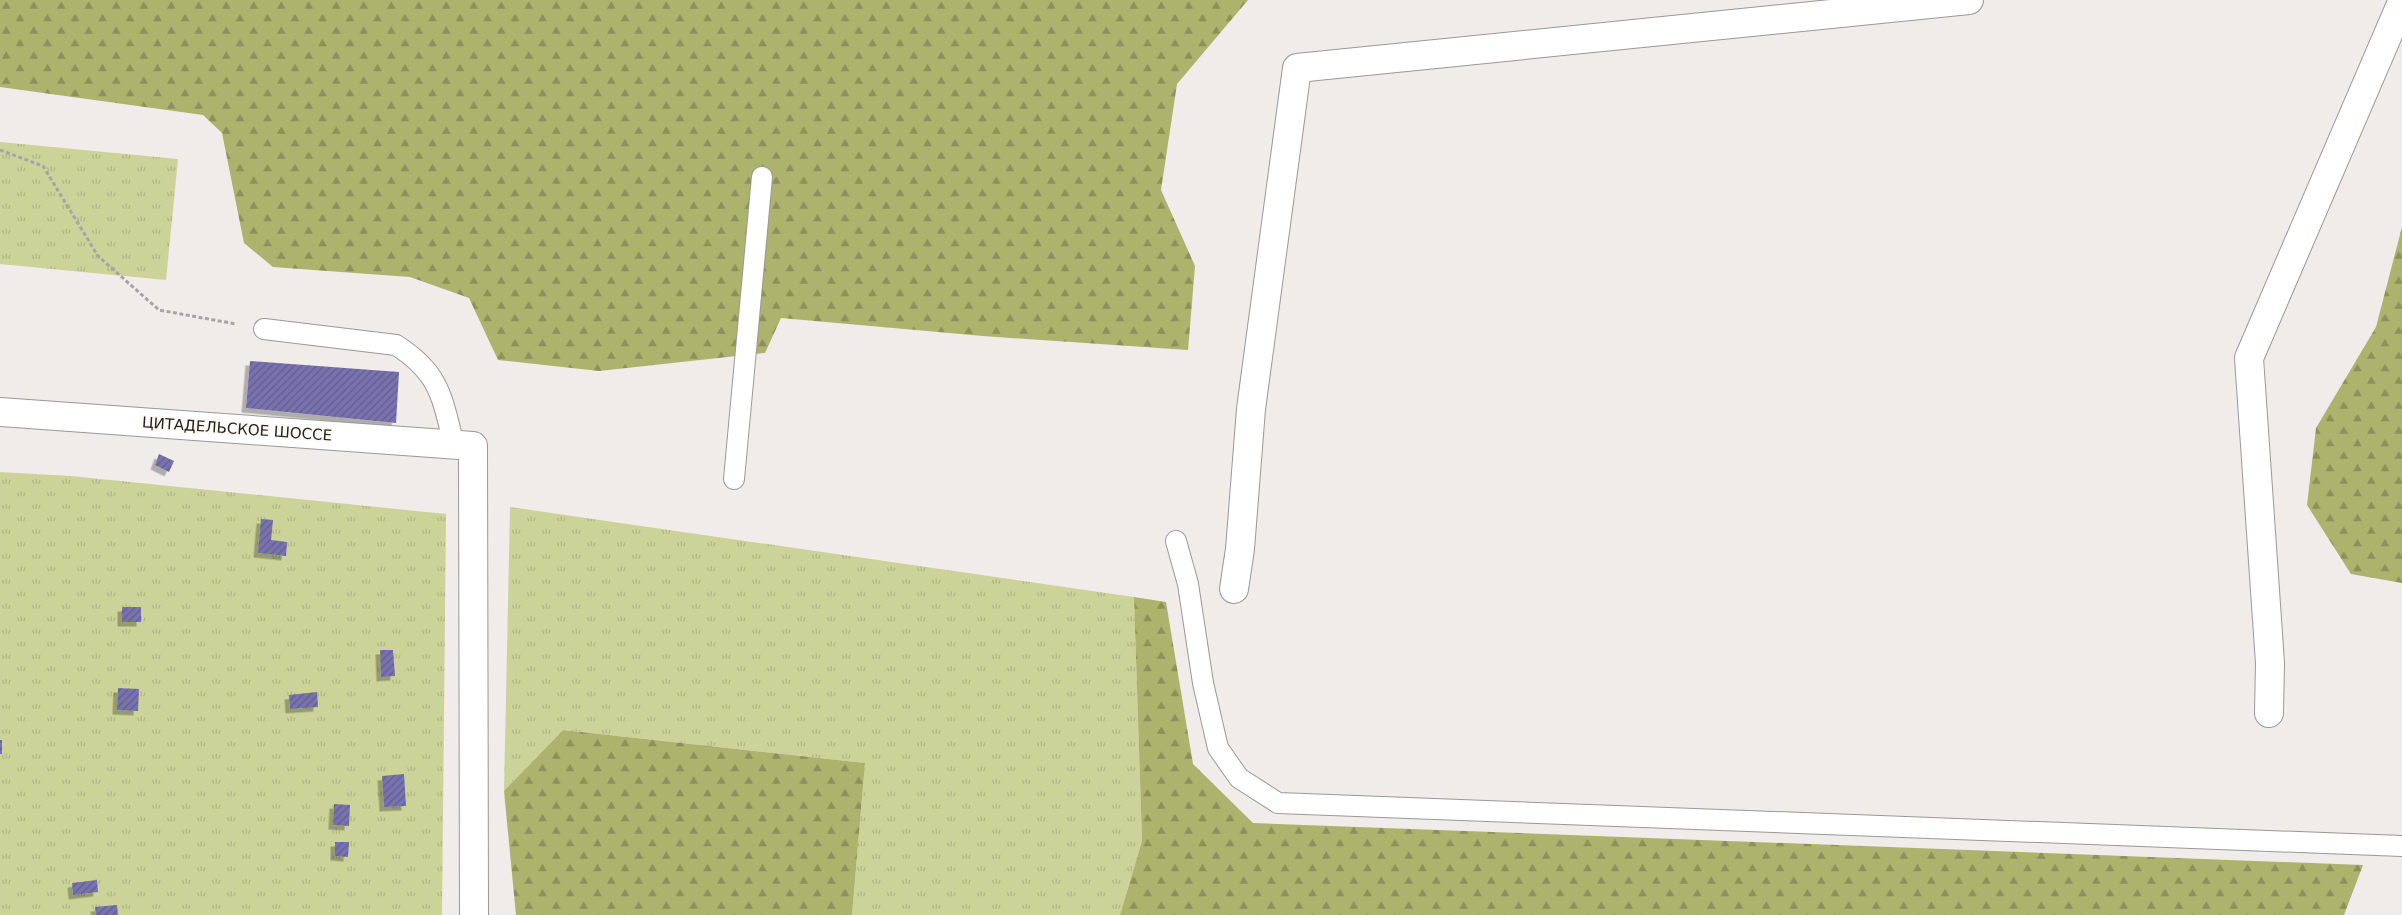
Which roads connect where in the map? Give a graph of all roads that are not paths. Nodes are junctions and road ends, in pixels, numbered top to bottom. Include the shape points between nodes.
1 (1969, 0) edge
2 (2402, 2) edge
3 (762, 177) dead end
4 (264, 329) road end
5 (0, 412) edge
6 (464, 445) junction
7 (734, 478) dead end
8 (1176, 541) dead end
9 (1234, 589) dead end
10 (2269, 713) dead end
11 (2402, 846) edge
12 (474, 915) edge

1 - 9 street via 1297,68 1251,409
2 - 10 street via 2249,358 2270,662
3 - 7 lane
4 - 6 lane via 396,345 412,355 440,389
5 - 6 street, ЦИТАДЕЛЬСКОЕ ШОССЕ
6 - 12 street
8 - 11 lane via 1188,584 1203,683 1218,748 1239,778 1278,803

